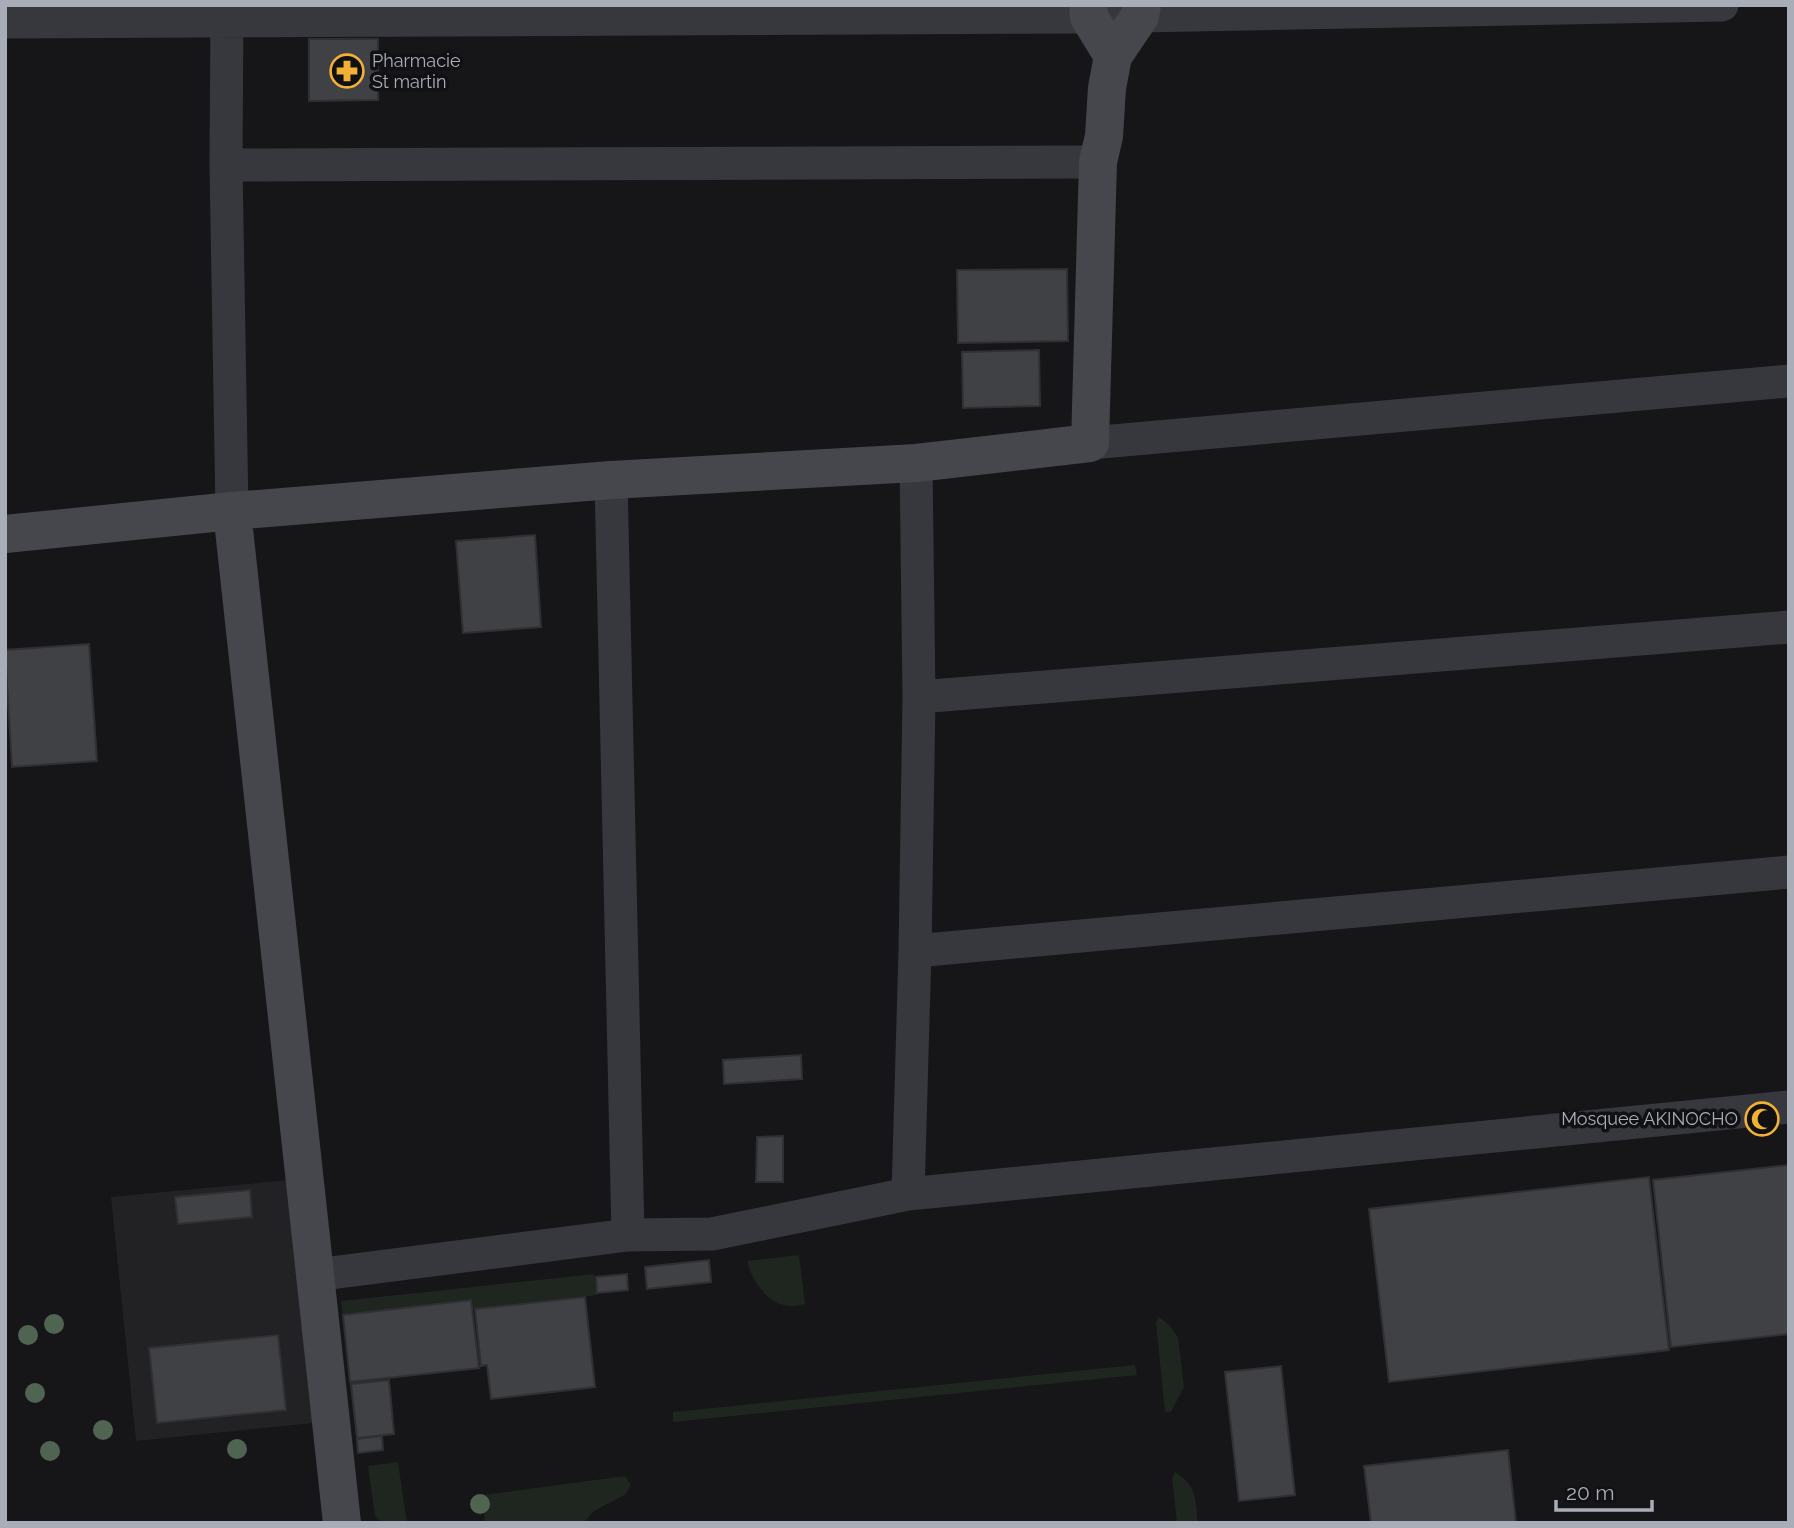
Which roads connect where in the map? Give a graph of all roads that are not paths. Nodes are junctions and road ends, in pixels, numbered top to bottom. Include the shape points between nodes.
1 (1722, 5) edge
2 (1089, 11) edge
3 (1141, 11) edge
4 (227, 12) edge
5 (5, 22) edge
6 (1112, 56) junction
7 (1098, 162) junction
8 (226, 165) junction
9 (1789, 381) edge
10 (1090, 443) junction
11 (916, 463) junction
12 (611, 480) junction
13 (232, 511) junction
14 (5, 534) edge
15 (1789, 627) edge
16 (919, 697) junction
17 (1789, 872) edge
18 (915, 951) junction
19 (1789, 1107) edge
20 (908, 1194) junction
21 (628, 1235) junction
22 (315, 1275) junction
23 (342, 1523) edge

1 - 3 street
2 - 3 street
2 - 4 street
2 - 6 street
3 - 6 street
4 - 5 street
4 - 8 street
6 - 7 street
7 - 8 street
7 - 10 street
8 - 13 street
9 - 10 street
10 - 11 street
11 - 12 street
11 - 16 street
12 - 13 street
12 - 21 street
13 - 14 street
13 - 22 street
15 - 16 street
16 - 18 street
17 - 18 street
18 - 20 street
19 - 20 street
20 - 21 street via 712,1234
21 - 22 street
22 - 23 street

